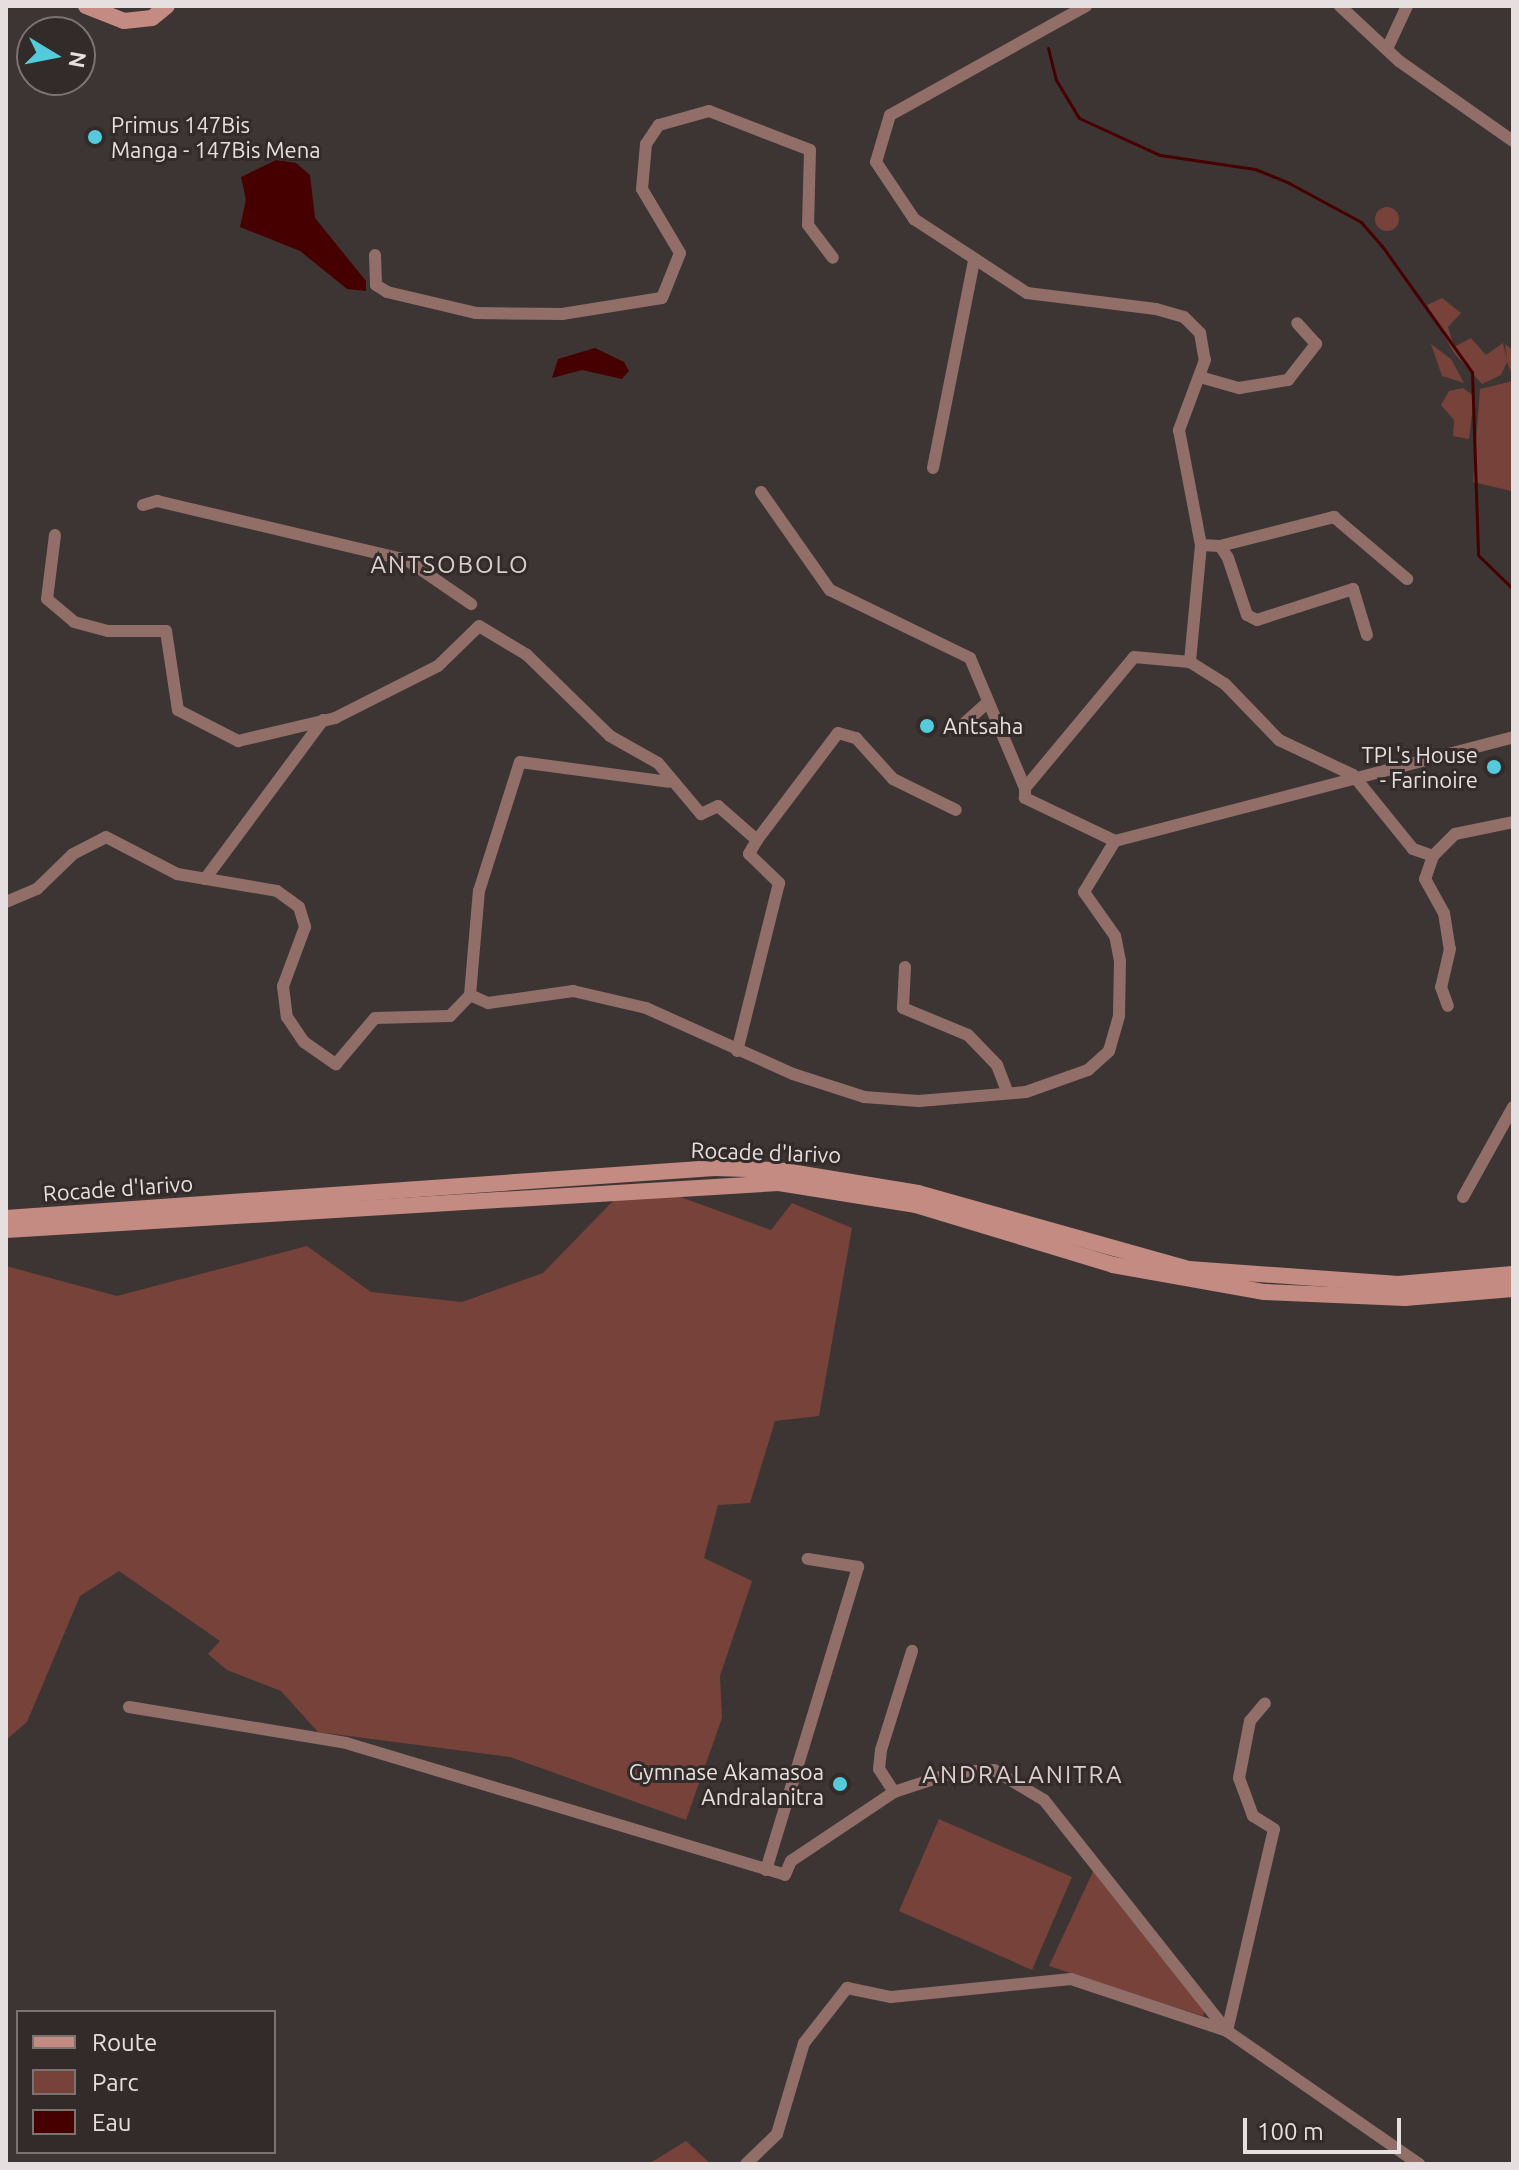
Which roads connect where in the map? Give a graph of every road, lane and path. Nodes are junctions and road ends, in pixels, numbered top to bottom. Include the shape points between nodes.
1 (86, 6) edge
2 (167, 6) edge
3 (1086, 6) edge
4 (1340, 6) edge
5 (1407, 6) edge
6 (1387, 49) junction
7 (1513, 141) edge
8 (375, 255) dead end
9 (833, 258) dead end
10 (974, 260) junction
11 (1297, 323) dead end
12 (1200, 377) junction
13 (933, 468) dead end
14 (761, 492) dead end
15 (143, 505) dead end
16 (55, 535) dead end
17 (1201, 545) junction
18 (1220, 546) junction
19 (1407, 579) dead end
20 (471, 604) dead end
21 (1367, 635) dead end
22 (1190, 662) junction
23 (985, 705) junction
24 (323, 720) junction
25 (957, 730) dead end
26 (1513, 737) edge
27 (1353, 775) junction
28 (669, 782) junction
29 (1025, 788) junction
30 (956, 810) dead end
31 (1513, 822) edge
32 (757, 840) junction
33 (1115, 841) junction
34 (1433, 856) junction
35 (205, 879) junction
36 (6, 902) edge
37 (905, 967) dead end
38 (470, 995) junction
39 (1448, 1006) dead end
40 (737, 1051) junction
41 (1008, 1093) junction
42 (1513, 1107) edge
43 (1463, 1197) dead end
44 (6, 1218) edge
45 (6, 1230) edge
46 (1513, 1274) edge
47 (1513, 1289) edge
48 (808, 1559) dead end
49 (912, 1651) dead end
50 (1265, 1703) dead end
51 (129, 1707) dead end
52 (894, 1792) junction
53 (766, 1870) junction
54 (1227, 2031) junction
55 (746, 2164) edge
56 (1419, 2164) edge

1 - 2 main road via 124,21 152,18
3 - 10 street via 890,115 876,162 890,191 914,219
4 - 6 street
5 - 6 street
6 - 7 street
8 - 9 street via 376,285 387,292 476,313 562,314 662,298 680,253 642,189 646,144 659,125 709,111 810,150 808,225
10 - 12 street via 1045,299 1184,317 1204,346
10 - 13 street
11 - 12 street via 1316,344 1288,380 1239,388
12 - 17 street via 1179,430
14 - 23 street via 830,590 970,658
15 - 20 street via 157,501 407,560
16 - 24 street via 47,599 74,622 108,631 166,631 178,710 238,741
17 - 18 street
17 - 22 street
18 - 19 street via 1334,517
18 - 21 street via 1247,615 1257,620 1353,589
22 - 27 street via 1225,684 1279,740
22 - 29 street via 1134,657
23 - 25 street
23 - 29 street
24 - 28 street via 438,666 479,626 527,655 610,736 658,763
24 - 35 street
26 - 27 street
27 - 33 street
27 - 34 street via 1413,849
28 - 32 street via 701,814 718,806
28 - 38 street via 520,762 479,891
29 - 33 street via 1025,798
30 - 32 street via 893,779 856,738 838,733
31 - 34 street via 1455,834
32 - 40 street via 749,854 779,883
33 - 41 street via 1084,892 1115,936 1120,961 1119,1016 1109,1051 1078,1075
34 - 39 street via 1425,879 1444,913 1450,949 1441,987
35 - 36 street via 177,874 106,837 73,854 37,889
35 - 38 street via 269,887 304,913 305,936 286,974 284,1002 296,1034 332,1063 341,1062 375,1018 450,1016
37 - 41 street via 903,1008 968,1035 997,1065
38 - 40 street via 488,1003 573,991 622,1000
40 - 41 street via 900,1102
42 - 43 street
44 - 46 main road, Rocade d'Iarivo via 714,1168 778,1170 918,1193 1189,1269 1368,1283
45 - 47 main road, Rocade d'Iarivo via 779,1183 916,1205 1113,1265 1265,1292 1405,1298
48 - 53 street via 858,1567
49 - 52 street via 881,1750 879,1769
50 - 54 street via 1250,1721 1239,1778 1253,1816 1274,1829
51 - 53 street via 346,1743
52 - 53 street via 791,1861 785,1875
52 - 54 street via 955,1772 994,1770 1023,1783 1096,1859
54 - 55 street via 1071,1979 891,1997 847,1988 804,2043 777,2134
54 - 56 street

